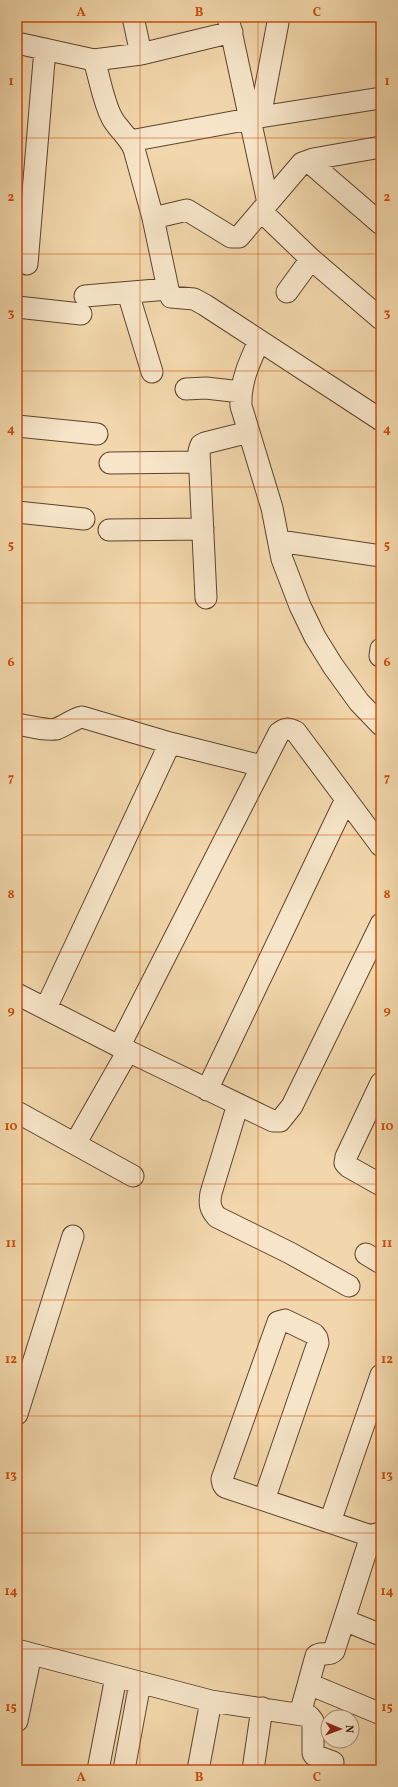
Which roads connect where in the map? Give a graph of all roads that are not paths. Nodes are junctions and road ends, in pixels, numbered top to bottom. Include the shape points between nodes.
1 (133, 17) edge
2 (279, 17) edge
3 (230, 25) edge
4 (17, 43) edge
5 (44, 49) junction
6 (141, 54) junction
7 (94, 60) junction
8 (381, 98) edge
9 (255, 118) junction
10 (130, 141) junction
11 (381, 147) edge
12 (308, 161) junction
13 (264, 207) junction
14 (153, 218) junction
15 (381, 224) edge
16 (311, 259) junction
17 (27, 264) dead end
18 (168, 289) junction
19 (287, 292) dead end
20 (128, 293) junction
21 (17, 307) edge
22 (381, 319) edge
23 (259, 341) junction
24 (152, 372) dead end
25 (186, 389) dead end
26 (241, 392) junction
27 (381, 420) edge
28 (17, 426) edge
29 (249, 432) junction
30 (97, 434) dead end
31 (199, 462) junction
32 (110, 463) dead end
33 (17, 512) edge
34 (84, 519) dead end
35 (203, 529) junction
36 (109, 530) dead end
37 (279, 541) junction
38 (381, 556) edge
39 (206, 598) dead end
40 (17, 724) edge
41 (381, 725) edge
42 (170, 743) junction
43 (262, 766) junction
44 (346, 799) junction
45 (381, 846) edge
46 (381, 924) edge
47 (17, 994) edge
48 (46, 1008) junction
49 (123, 1049) junction
50 (381, 1083) edge
51 (207, 1090) junction
52 (238, 1104) junction
53 (375, 1111) edge
54 (17, 1112) edge
55 (75, 1144) junction
56 (133, 1176) dead end
57 (381, 1185) edge
58 (73, 1236) dead end
59 (349, 1286) dead end
60 (381, 1375) edge
61 (17, 1414) edge
62 (264, 1500) junction
63 (330, 1522) junction
64 (376, 1535) edge
65 (344, 1620) junction
66 (381, 1635) edge
67 (24, 1652) edge
68 (116, 1677) junction
69 (140, 1683) junction
70 (309, 1684) junction
71 (211, 1701) junction
72 (262, 1708) junction
73 (300, 1714) junction
74 (381, 1714) edge
75 (17, 1721) edge
76 (125, 1764) dead end
77 (98, 1770) edge
78 (198, 1770) edge
79 (253, 1770) edge
80 (332, 1770) edge

1 - 6 street
2 - 9 street
3 - 6 street
3 - 9 street
4 - 5 street
5 - 7 street
5 - 17 street
6 - 7 street
7 - 10 street via 110,114
8 - 9 street
9 - 10 street
9 - 13 street
10 - 14 street
11 - 12 street
12 - 13 street via 302,163
12 - 15 street
13 - 14 street via 239,237 235,238 187,210
13 - 16 street
14 - 18 street
16 - 19 street
16 - 22 street
18 - 20 street
18 - 23 street via 171,297 194,299
20 - 21 street via 83,305
20 - 24 street
23 - 26 street via 244,374
23 - 27 street
25 - 26 street via 206,388
26 - 29 street via 241,406
28 - 30 street
29 - 31 street via 201,445
29 - 37 street via 272,508
31 - 32 street
31 - 35 street
33 - 34 street
35 - 36 street
35 - 39 street
37 - 38 street
37 - 41 street via 282,559 315,637 359,702
40 - 42 street via 56,729 82,717
42 - 43 street
42 - 48 street
43 - 44 street via 279,733 289,728 296,732
43 - 49 street
44 - 45 street
44 - 51 street
46 - 52 street via 284,1118 274,1121
47 - 48 street
48 - 49 street
49 - 51 street
49 - 55 street
50 - 53 street
51 - 52 street
52 - 59 street via 211,1193 209,1204 212,1211 217,1218 290,1253
53 - 57 street via 346,1157 345,1163
54 - 55 street
55 - 56 street
58 - 61 street
60 - 63 street
62 - 62 street via 318,1343 314,1334 285,1320 278,1322 222,1479 225,1487
62 - 63 street
63 - 64 street
64 - 65 street
65 - 66 street
65 - 70 street via 332,1653 317,1654
67 - 68 street
67 - 75 street
68 - 69 street
68 - 77 street
69 - 71 street
69 - 76 street
70 - 73 street
70 - 74 street
71 - 72 street
71 - 78 street
72 - 73 street
72 - 79 street
73 - 80 street via 312,1718 313,1753 333,1762

